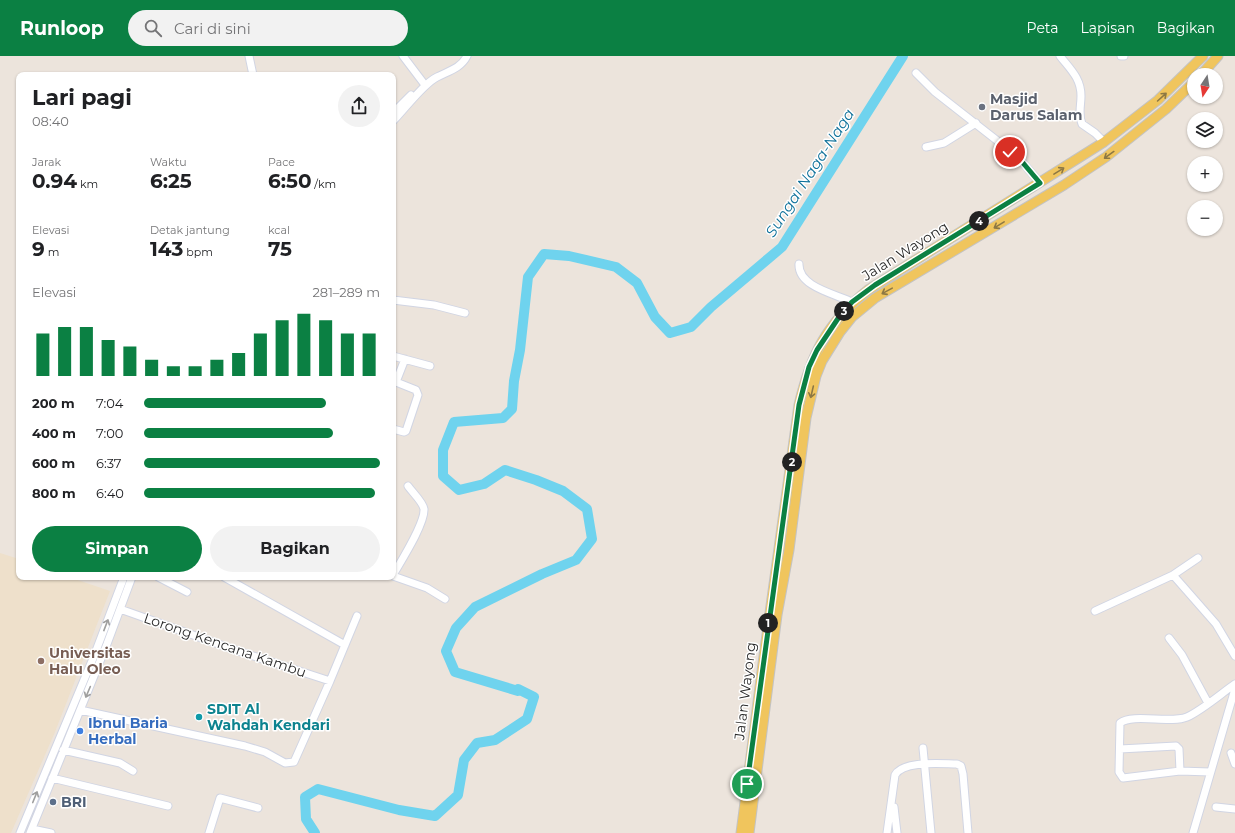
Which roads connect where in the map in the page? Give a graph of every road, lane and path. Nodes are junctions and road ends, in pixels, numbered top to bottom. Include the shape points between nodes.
1 (249, 56) edge
2 (403, 56) edge
3 (407, 56) edge
4 (468, 56) edge
5 (1060, 56) edge
6 (1203, 56) edge
7 (1218, 56) edge
8 (1207, 68) edge
9 (252, 72) edge
10 (916, 73) dead end
11 (425, 85) junction
12 (1187, 89) edge
13 (396, 110) edge
14 (396, 118) edge
15 (1132, 122) junction
16 (976, 123) junction
17 (1139, 131) junction
18 (1104, 142) junction
19 (926, 147) dead end
20 (1040, 183) junction
21 (799, 264) dead end
22 (396, 300) edge
23 (852, 302) junction
24 (465, 313) dead end
25 (396, 357) edge
26 (405, 359) junction
27 (430, 366) dead end
28 (396, 382) edge
29 (396, 382) edge
30 (396, 430) edge
31 (408, 486) dead end
32 (1198, 558) dead end
33 (396, 570) edge
34 (1173, 575) junction
35 (396, 576) edge
36 (123, 580) edge
37 (131, 580) edge
38 (164, 580) edge
39 (229, 580) edge
40 (187, 592) dead end
41 (445, 599) dead end
42 (120, 609) junction
43 (1095, 611) dead end
44 (357, 616) dead end
45 (1169, 638) dead end
46 (345, 645) junction
47 (1235, 656) edge
48 (86, 675) junction
49 (93, 678) junction
50 (330, 681) junction
51 (1235, 684) edge
52 (1235, 689) edge
53 (1208, 703) junction
54 (80, 710) junction
55 (923, 748) dead end
56 (1120, 749) junction
57 (64, 750) junction
58 (1231, 753) dead end
59 (926, 764) junction
60 (1235, 764) edge
61 (133, 771) dead end
62 (1180, 772) junction
63 (1210, 772) junction
64 (52, 778) junction
65 (892, 800) junction
66 (168, 806) dead end
67 (1216, 807) dead end
68 (258, 808) dead end
69 (1235, 809) edge
70 (31, 831) edge
71 (20, 833) edge
72 (51, 833) edge
73 (209, 833) edge
74 (741, 833) edge
75 (749, 833) edge
76 (887, 833) edge
77 (897, 833) edge
78 (933, 833) edge
79 (968, 833) edge
80 (1193, 833) edge

1 - 9 street
2 - 11 street
3 - 11 street
4 - 11 street via 459,67
5 - 18 street via 1078,79 1082,124
15 -> 6 main road, Jalan Wayong
7 - 8 main road
10 - 16 street
11 - 13 street via 420,86
11 - 14 street
12 - 17 main road, Jalan Wayong
15 - 17 main road
15 - 18 main road, Jalan Wayong
16 - 19 street via 944,143
16 - 20 street via 1018,157
17 -> 75 main road, Jalan Wayong via 1064,185 875,298 852,317 822,361 806,418
20 -> 18 main road, Jalan Wayong
20 - 23 main road, Jalan Wayong via 875,285
21 - 23 street via 800,273 814,286
22 - 24 street via 434,305
23 - 74 main road, Jalan Wayong via 817,350 809,367 799,405
25 - 26 street
26 - 27 street
26 - 28 street
29 - 30 street via 416,390 418,395 406,430 404,432
31 - 33 street via 422,504 424,512 417,531
32 - 34 street
34 - 43 street
34 - 47 street via 1216,624
35 - 41 street via 427,588
48 -> 36 street
37 - 42 street
38 - 40 street
39 - 46 street
42 - 49 street
42 - 50 street, Lorong Kencana Kambu
44 - 46 street
45 - 53 street
46 - 50 street
48 - 49 street
71 -> 48 street
49 -> 54 street
50 - 54 street via 296,759 289,763 245,746
51 - 53 street
52 - 63 street
53 - 56 street via 1187,717 1178,719 1122,721
54 - 57 street
55 - 59 street
56 - 62 street via 1176,746 1179,749
56 - 62 street via 1119,772 1123,778
57 - 61 street via 120,763
57 - 64 street
58 - 60 street
59 - 65 street via 901,768 895,775
59 - 78 street
59 - 79 street via 961,766
62 - 63 street
63 - 80 street
64 - 66 street
64 - 70 street
65 - 76 street
65 - 77 street
67 - 69 street
68 - 73 street via 223,797 219,799
70 - 72 street

